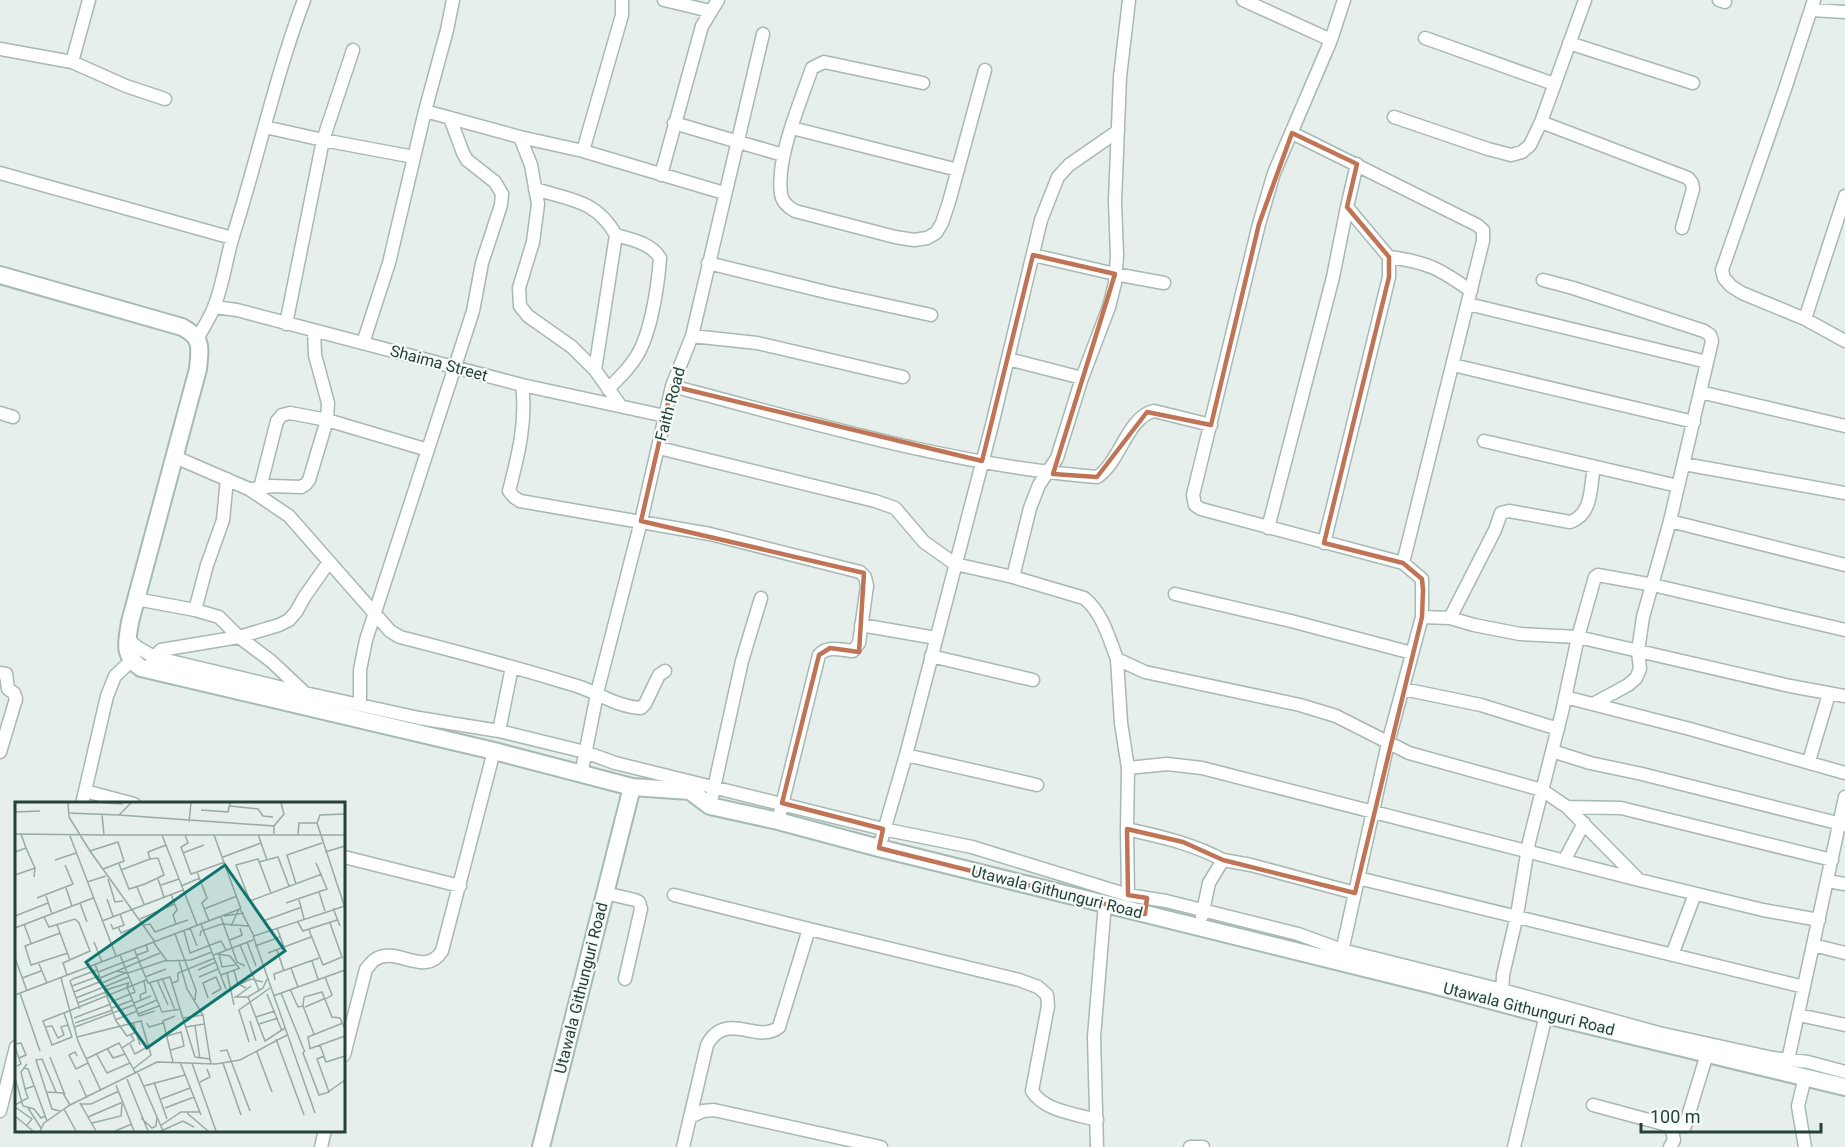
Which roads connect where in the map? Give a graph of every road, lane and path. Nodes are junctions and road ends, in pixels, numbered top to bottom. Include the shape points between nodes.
1 (89, 0) edge
2 (304, 0) edge
3 (453, 0) edge
4 (622, 0) edge
5 (664, 0) edge
6 (718, 0) edge
7 (1130, 0) edge
8 (1243, 0) edge
9 (1344, 0) edge
10 (1585, 0) edge
11 (1813, 5) edge
12 (710, 11) junction
13 (1845, 12) edge
14 (763, 34) dead end
15 (1425, 38) dead end
16 (1331, 40) junction
17 (1569, 43) junction
18 (0, 48) edge
19 (353, 50) dead end
20 (72, 62) junction
21 (985, 70) dead end
22 (923, 83) dead end
23 (1693, 83) dead end
24 (1554, 84) junction
25 (165, 99) dead end
26 (425, 111) junction
27 (1394, 117) dead end
28 (450, 118) junction
29 (1541, 122) junction
30 (674, 123) junction
31 (265, 127) junction
32 (792, 128) junction
33 (1118, 131) junction
34 (1292, 133) junction
35 (520, 137) junction
36 (323, 140) junction
37 (736, 141) junction
38 (583, 151) junction
39 (783, 155) junction
40 (414, 157) junction
41 (1357, 164) junction
42 (958, 170) junction
43 (0, 174) edge
44 (661, 174) junction
45 (535, 189) junction
46 (724, 193) junction
47 (1845, 196) edge
48 (1347, 207) junction
49 (1843, 210) edge
50 (1682, 228) dead end
51 (616, 235) junction
52 (232, 238) junction
53 (1032, 255) junction
54 (1389, 257) junction
55 (708, 263) junction
56 (1115, 274) junction
57 (0, 275) edge
58 (1543, 280) dead end
59 (1164, 283) dead end
60 (1471, 291) junction
61 (1468, 304) junction
62 (215, 307) junction
63 (931, 315) dead end
64 (1805, 319) junction
65 (286, 324) junction
66 (314, 331) junction
67 (692, 336) junction
68 (197, 339) junction
69 (1845, 341) edge
70 (363, 343) junction
71 (1008, 359) junction
72 (1707, 362) junction
73 (1453, 365) junction
74 (454, 368) junction
75 (595, 370) junction
76 (903, 377) dead end
77 (1082, 378) junction
78 (522, 385) junction
79 (672, 386) junction
80 (608, 389) junction
81 (1700, 392) junction
82 (620, 405) junction
83 (0, 413) edge
84 (665, 416) junction
85 (13, 417) dead end
86 (327, 420) junction
87 (1694, 422) junction
88 (1210, 425) junction
89 (1845, 426) edge
90 (1484, 441) dead end
91 (659, 448) junction
92 (428, 450) junction
93 (175, 458) junction
94 (982, 461) junction
95 (1684, 464) junction
96 (1594, 466) junction
97 (1046, 474) junction
98 (227, 479) junction
99 (1678, 486) junction
100 (254, 488) junction
101 (1845, 493) edge
102 (641, 521) junction
103 (1670, 521) junction
104 (1268, 528) junction
105 (1324, 543) junction
106 (329, 562) junction
107 (1402, 563) junction
108 (955, 564) junction
109 (1845, 565) edge
110 (1013, 577) junction
111 (1653, 585) junction
112 (1175, 594) dead end
113 (761, 598) dead end
114 (136, 599) junction
115 (195, 610) junction
116 (376, 615) junction
117 (1422, 617) junction
118 (1450, 618) junction
119 (861, 625) junction
120 (1845, 630) edge
121 (1578, 636) junction
122 (239, 637) junction
123 (127, 638) junction
124 (936, 638) junction
125 (1638, 651) junction
126 (1412, 653) junction
127 (932, 656) junction
128 (1117, 659) junction
129 (131, 661) junction
130 (152, 663) junction
131 (512, 667) junction
132 (665, 670) dead end
133 (0, 673) edge
134 (1033, 680) dead end
135 (1402, 689) junction
136 (305, 693) junction
137 (1829, 694) junction
138 (597, 695) junction
139 (1845, 696) edge
140 (1565, 697) junction
141 (1593, 704) junction
142 (360, 705) junction
143 (1558, 729) junction
144 (499, 731) junction
145 (1388, 743) junction
146 (494, 751) junction
147 (1552, 751) junction
148 (0, 752) edge
149 (585, 753) junction
150 (906, 755) junction
151 (1809, 761) junction
152 (1128, 768) junction
153 (1845, 773) edge
154 (581, 775) junction
155 (1037, 785) dead end
156 (632, 787) junction
157 (715, 787) junction
158 (1542, 790) junction
159 (85, 791) junction
160 (1845, 797) edge
161 (82, 802) edge
162 (126, 802) edge
163 (782, 803) junction
164 (710, 806) junction
165 (1568, 807) junction
166 (1373, 811) junction
167 (778, 821) junction
168 (1584, 823) junction
169 (1842, 825) edge
170 (883, 829) junction
171 (1126, 829) junction
172 (879, 848) junction
173 (1528, 852) junction
174 (345, 857) edge
175 (1223, 860) junction
176 (1832, 860) junction
177 (1564, 861) junction
178 (1358, 878) junction
179 (1639, 880) junction
180 (1828, 881) junction
181 (1845, 884) edge
182 (460, 886) junction
183 (605, 893) junction
184 (1355, 893) junction
185 (1695, 894) junction
186 (674, 895) dead end
187 (1128, 895) junction
188 (1105, 903) junction
189 (1146, 906) junction
190 (1202, 910) junction
191 (1517, 915) junction
192 (1819, 920) junction
193 (1201, 928) junction
194 (808, 929) junction
195 (1813, 945) junction
196 (1845, 953) edge
197 (1672, 955) junction
198 (1341, 957) junction
199 (625, 979) dead end
200 (1804, 987) junction
201 (1502, 997) junction
202 (1546, 1015) junction
203 (1799, 1015) junction
204 (1845, 1025) edge
205 (15, 1051) edge
206 (345, 1051) edge
207 (1707, 1054) junction
208 (1784, 1066) junction
209 (1845, 1072) edge
210 (1805, 1077) junction
211 (1845, 1087) edge
212 (1593, 1106) dead end
213 (0, 1111) edge
214 (690, 1117) junction
215 (1097, 1120) junction
216 (1671, 1126) junction
217 (325, 1132) edge
218 (321, 1147) edge
219 (542, 1147) edge
220 (683, 1147) edge
221 (881, 1147) edge
222 (1097, 1147) edge
223 (1190, 1147) edge
224 (1203, 1147) edge
225 (1514, 1147) edge
226 (1670, 1147) edge
227 (1805, 1147) edge

1 - 20 street
2 - 31 street
3 - 26 street
4 - 38 street via 622,15
5 - 12 street
6 - 12 street
7 - 33 street
8 - 16 street
9 - 16 street
10 - 17 street
11 - 13 street
11 - 64 street via 1722,270 1724,278 1742,293
12 - 30 street via 702,26
14 - 37 street, Faith Road
15 - 24 street
16 - 34 street
17 - 23 street
17 - 24 street
18 - 20 street
19 - 36 street
20 - 25 street
21 - 42 street
22 - 32 street via 824,62 812,68
24 - 29 street
26 - 28 street
26 - 40 street
27 - 29 street via 1511,155 1530,145
28 - 35 street
28 - 74 street via 467,160 495,182 502,194 473,311
29 - 50 street via 1688,178 1693,189
30 - 37 street
30 - 44 street
31 - 36 street
31 - 52 street
32 - 39 street
32 - 42 street
33 - 53 street via 1058,177
33 - 56 street
34 - 41 street
34 - 88 street via 1271,183
35 - 38 street
35 - 45 street
36 - 40 street
36 - 65 street
37 - 39 street
37 - 46 street, Faith Road
38 - 44 street
39 - 42 street via 781,195 795,211 914,240 927,238 942,223
40 - 70 street via 389,263
41 - 48 street
41 - 60 street via 1483,230
43 - 52 street
44 - 46 street
45 - 51 street via 591,206
45 - 75 street via 538,204 533,242 519,288 520,306
46 - 55 street, Faith Road
47 - 49 street
48 - 54 street
48 - 104 street via 1333,277
49 - 64 street
51 - 75 street
51 - 80 street via 644,243 660,258 642,346
52 - 62 street
53 - 56 street
53 - 71 street
54 - 60 street via 1418,261 1443,271
54 - 105 street via 1389,277
55 - 63 street
55 - 67 street, Faith Road
56 - 59 street
56 - 77 street via 1109,307
57 - 68 street via 182,327
58 - 72 street via 1704,331 1712,341
60 - 61 street
61 - 72 street
61 - 73 street
62 - 65 street, Shaima Street
62 - 68 street
64 - 69 street
65 - 66 street, Shaima Street
66 - 70 street, Shaima Street
66 - 86 street via 315,355 328,403
67 - 76 street via 758,343
67 - 79 street, Faith Road
68 - 93 street via 198,369
70 - 74 street, Shaima Street
71 - 77 street
71 - 94 street
72 - 81 street
73 - 87 street
73 - 107 street
74 - 78 street, Shaima Street
74 - 92 street
75 - 80 street
77 - 97 street via 1058,458
78 - 82 street, Shaima Street
78 - 102 street via 524,412 509,491 514,497
79 - 84 street, Faith Road
79 - 94 street
80 - 82 street
81 - 87 street
81 - 89 street
82 - 84 street, Shaima Street
83 - 85 street
84 - 91 street, Faith Road
86 - 92 street
86 - 100 street via 306,484
86 - 100 street via 282,415
87 - 95 street
88 - 97 street via 1147,412 1102,474
88 - 104 street via 1193,495 1195,505
90 - 96 street
91 - 102 street, Faith Road
91 - 108 street via 896,508 924,542
92 - 116 street
93 - 98 street
93 - 114 street
94 - 97 street
94 - 108 street
95 - 99 street
95 - 101 street
96 - 99 street
96 - 118 street via 1587,510 1581,517 1570,522 1509,511 1501,513
97 - 110 street via 1030,508
98 - 100 street
98 - 115 street via 223,520
99 - 103 street
100 - 106 street via 289,516
102 - 119 street via 860,572 867,586
102 - 138 street, Faith Road
103 - 109 street
103 - 111 street
104 - 105 street
105 - 107 street
106 - 116 street
106 - 122 street via 289,620
107 - 117 street via 1422,579
108 - 110 street
108 - 124 street
110 - 128 street via 1084,598 1092,604
111 - 120 street
111 - 121 street via 1595,577
111 - 125 street
112 - 126 street
113 - 157 street via 742,661
114 - 115 street
114 - 123 street
115 - 122 street via 219,617
116 - 131 street via 400,638
116 - 142 street via 360,670
117 - 118 street
117 - 126 street
118 - 121 street via 1520,634
119 - 124 street
119 - 163 street via 859,643 853,651 831,648 819,655
121 - 125 street
121 - 140 street
122 - 130 street via 161,650
122 - 136 street
123 - 129 street
123 - 130 street
124 - 127 street
125 - 137 street
125 - 141 street via 1640,669 1636,678
126 - 135 street
127 - 134 street
127 - 150 street
128 - 145 street via 1145,672 1336,716
128 - 152 street
129 - 130 street via 141,668
129 - 159 street via 115,676 107,696
130 - 136 street
130 - 146 street
131 - 138 street
131 - 144 street
132 - 138 street via 641,708
133 - 148 street via 6,674 16,699
135 - 143 street via 1481,705
135 - 145 street
136 - 142 street
137 - 139 street
137 - 151 street
138 - 149 street, Faith Road
140 - 141 street
140 - 143 street
141 - 151 street
142 - 144 street
143 - 147 street
144 - 149 street
145 - 158 street via 1436,762
145 - 166 street
146 - 154 street
146 - 182 street
147 - 158 street
147 - 169 street
149 - 154 street, Faith Road
149 - 157 street
150 - 155 street
150 - 170 street
151 - 153 street
152 - 166 street via 1167,764 1202,768
152 - 171 street
154 - 156 street
156 - 164 street, Utawala Githunguri Road via 690,791
156 - 183 street, Utawala Githunguri Road
157 - 163 street
157 - 164 street
158 - 165 street
158 - 173 street
159 - 161 street
159 - 162 street
160 - 169 street
163 - 167 street
163 - 170 street
164 - 167 street, Utawala Githunguri Road
165 - 168 street
165 - 176 street via 1621,808
166 - 173 street
166 - 178 street
167 - 172 street, Utawala Githunguri Road
168 - 177 street
168 - 179 street
169 - 176 street
170 - 172 street
170 - 187 street via 972,847
171 - 175 street via 1183,842
171 - 187 street
172 - 188 street, Utawala Githunguri Road
173 - 177 street
173 - 191 street
174 - 182 street
175 - 184 street
175 - 190 street via 1209,883
176 - 180 street
177 - 179 street
178 - 184 street
178 - 191 street
179 - 185 street
180 - 181 street
180 - 192 street
182 - 206 street via 442,951 434,960 426,963 378,958 366,969
183 - 199 street via 635,900 641,909
183 - 219 street, Utawala Githunguri Road
184 - 198 street
185 - 192 street
185 - 197 street
186 - 194 street
187 - 189 street
188 - 189 street, Utawala Githunguri Road
188 - 215 street via 1094,1037
189 - 190 street via 1166,901
189 - 193 street, Utawala Githunguri Road
190 - 193 street
190 - 198 street via 1298,934
191 - 197 street
191 - 201 street via 1504,969
192 - 195 street
193 - 198 street, Utawala Githunguri Road
194 - 214 street via 779,1026 768,1032 722,1029 712,1035
194 - 215 street via 1038,987 1047,995 1048,1006 1032,1091 1050,1106
195 - 196 street
195 - 200 street
197 - 200 street
198 - 201 street, Utawala Githunguri Road
200 - 203 street
201 - 202 street, Utawala Githunguri Road
201 - 208 street
202 - 207 street, Utawala Githunguri Road
202 - 225 street
203 - 204 street
203 - 208 street
205 - 213 street
207 - 208 street, Utawala Githunguri Road
207 - 216 street via 1685,1126
208 - 209 street via 1808,1062
208 - 210 street, Utawala Githunguri Road
210 - 211 street, Utawala Githunguri Road
210 - 227 street via 1798,1106
212 - 216 street
214 - 220 street
214 - 221 street via 714,1110
215 - 222 street
216 - 226 street via 1674,1140
217 - 218 street
223 - 224 street

